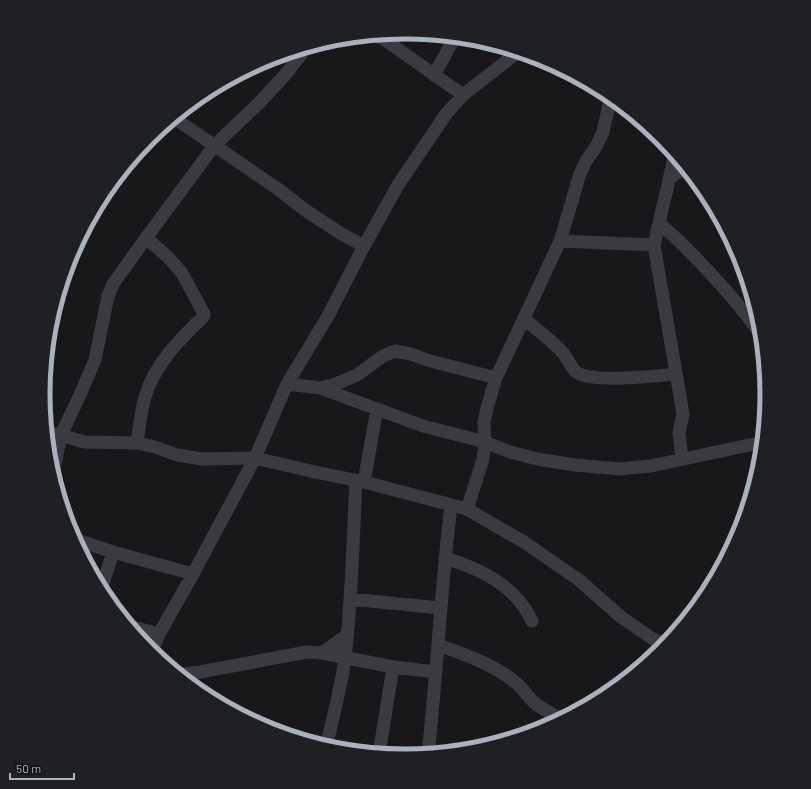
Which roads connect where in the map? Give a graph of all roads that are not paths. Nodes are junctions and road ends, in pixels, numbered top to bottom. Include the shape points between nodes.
1 (385, 40) edge
2 (452, 42) edge
3 (299, 55) edge
4 (513, 56) edge
5 (434, 75) junction
6 (463, 95) junction
7 (609, 103) edge
8 (178, 121) edge
9 (214, 146) junction
10 (674, 161) edge
11 (681, 170) edge
12 (670, 178) junction
13 (659, 223) junction
14 (146, 238) junction
15 (560, 241) junction
16 (654, 245) junction
17 (364, 246) junction
18 (524, 319) junction
19 (754, 325) edge
20 (676, 374) junction
21 (496, 378) junction
22 (287, 384) junction
23 (320, 388) junction
24 (377, 409) junction
25 (52, 433) edge
26 (61, 435) junction
27 (485, 442) junction
28 (136, 443) junction
29 (758, 443) edge
30 (255, 458) junction
31 (56, 459) edge
32 (682, 459) junction
33 (360, 481) junction
34 (451, 505) junction
35 (467, 508) junction
36 (82, 542) edge
37 (113, 552) junction
38 (445, 558) junction
39 (193, 574) junction
40 (104, 581) edge
41 (350, 598) junction
42 (440, 608) junction
43 (532, 621) dead end
44 (137, 628) edge
45 (159, 634) junction
46 (347, 635) junction
47 (660, 643) edge
48 (438, 645) junction
49 (154, 646) edge
50 (322, 653) junction
51 (345, 657) junction
52 (393, 667) junction
53 (436, 672) junction
54 (185, 674) edge
55 (556, 716) edge
56 (328, 741) edge
57 (380, 749) edge
58 (429, 749) edge

1 - 5 street
2 - 5 street
3 - 9 street via 259,103
4 - 6 street
5 - 6 street
6 - 17 street via 446,114 416,157
7 - 15 street via 603,132 580,174
8 - 9 street
9 - 14 street
9 - 17 street via 305,210
10 - 12 street
11 - 12 street
12 - 13 street
13 - 16 street
13 - 19 street via 708,270
14 - 26 street via 108,296 95,360
14 - 28 street via 182,273 204,316 162,363 150,384
15 - 16 street
15 - 18 street
16 - 20 street
17 - 22 street via 328,316
18 - 20 street via 564,354 576,372 586,376 604,379
18 - 21 street
20 - 32 street via 683,414 679,433
21 - 23 street via 395,351 383,356 357,375
21 - 27 street via 486,408
22 - 23 street
22 - 30 street
23 - 24 street
24 - 27 street via 424,426
24 - 33 street
25 - 26 street
26 - 28 street via 84,442
26 - 31 street
27 - 32 street via 536,459 612,468 651,466
27 - 35 street via 478,480
28 - 30 street via 177,455 202,459
29 - 32 street
30 - 33 street
30 - 39 street
33 - 34 street
33 - 41 street
34 - 35 street
34 - 38 street
35 - 47 street via 524,542 579,580 621,617
36 - 37 street
37 - 39 street
37 - 40 street
38 - 42 street
38 - 43 street via 495,578 516,597
39 - 45 street
41 - 42 street
41 - 46 street
42 - 48 street
44 - 45 street
45 - 49 street
46 - 50 street
46 - 51 street
48 - 53 street
48 - 55 street via 470,656 515,681 536,704
50 - 51 street
50 - 54 street via 307,652
51 - 52 street
51 - 56 street
52 - 53 street
52 - 57 street
53 - 58 street

